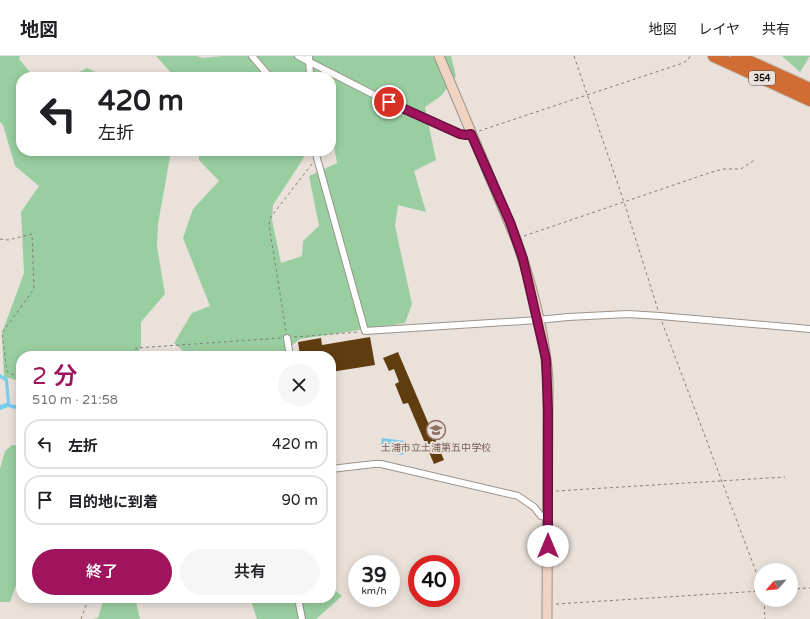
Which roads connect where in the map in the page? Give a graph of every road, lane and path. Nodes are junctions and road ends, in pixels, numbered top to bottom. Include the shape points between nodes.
1 (252, 56) edge
2 (298, 56) edge
3 (438, 56) edge
4 (690, 56) edge
5 (714, 56) edge
6 (737, 56) edge
7 (309, 59) edge
8 (266, 72) edge
9 (310, 72) edge
10 (333, 72) edge
11 (336, 74) edge
12 (810, 89) edge
13 (810, 100) edge
14 (471, 134) junction
15 (316, 158) joint
16 (756, 159) dead end
17 (0, 239) edge
18 (516, 239) junction
19 (538, 320) junction
20 (810, 330) edge
21 (365, 331) junction
22 (287, 338) junction
23 (136, 351) edge
24 (289, 351) edge
25 (16, 376) edge
26 (336, 468) edge
27 (785, 477) dead end
28 (547, 492) junction
29 (548, 517) junction
30 (810, 588) edge
31 (798, 589) edge
32 (754, 591) edge
33 (87, 603) edge
34 (299, 603) edge
35 (548, 605) junction
36 (764, 607) edge
37 (81, 619) edge
38 (302, 619) edge
39 (547, 619) edge
40 (765, 619) edge

1 - 8 street
2 - 7 street
3 - 14 street
4 - 14 path via 683,63
5 - 13 highway, 354
6 - 12 highway, 354
7 - 9 street
7 - 10 street
11 - 14 street via 402,109 460,134
14 - 18 street
15 - 21 street
15 - 22 path via 270,218
16 - 18 path via 741,169 722,169 709,173
17 - 25 path via 8,240 32,234 34,289 2,333 7,372
18 - 19 street
19 - 20 street via 628,314
19 - 21 street
19 - 28 street via 548,380
21 - 22 path
22 - 23 path via 136,348
22 - 24 street
26 - 29 street via 381,464 518,496 534,507 541,516
27 - 28 path
28 - 29 street
29 - 35 street
30 - 31 path
32 - 35 path
33 - 37 path
34 - 38 street
35 - 39 street
36 - 40 path

